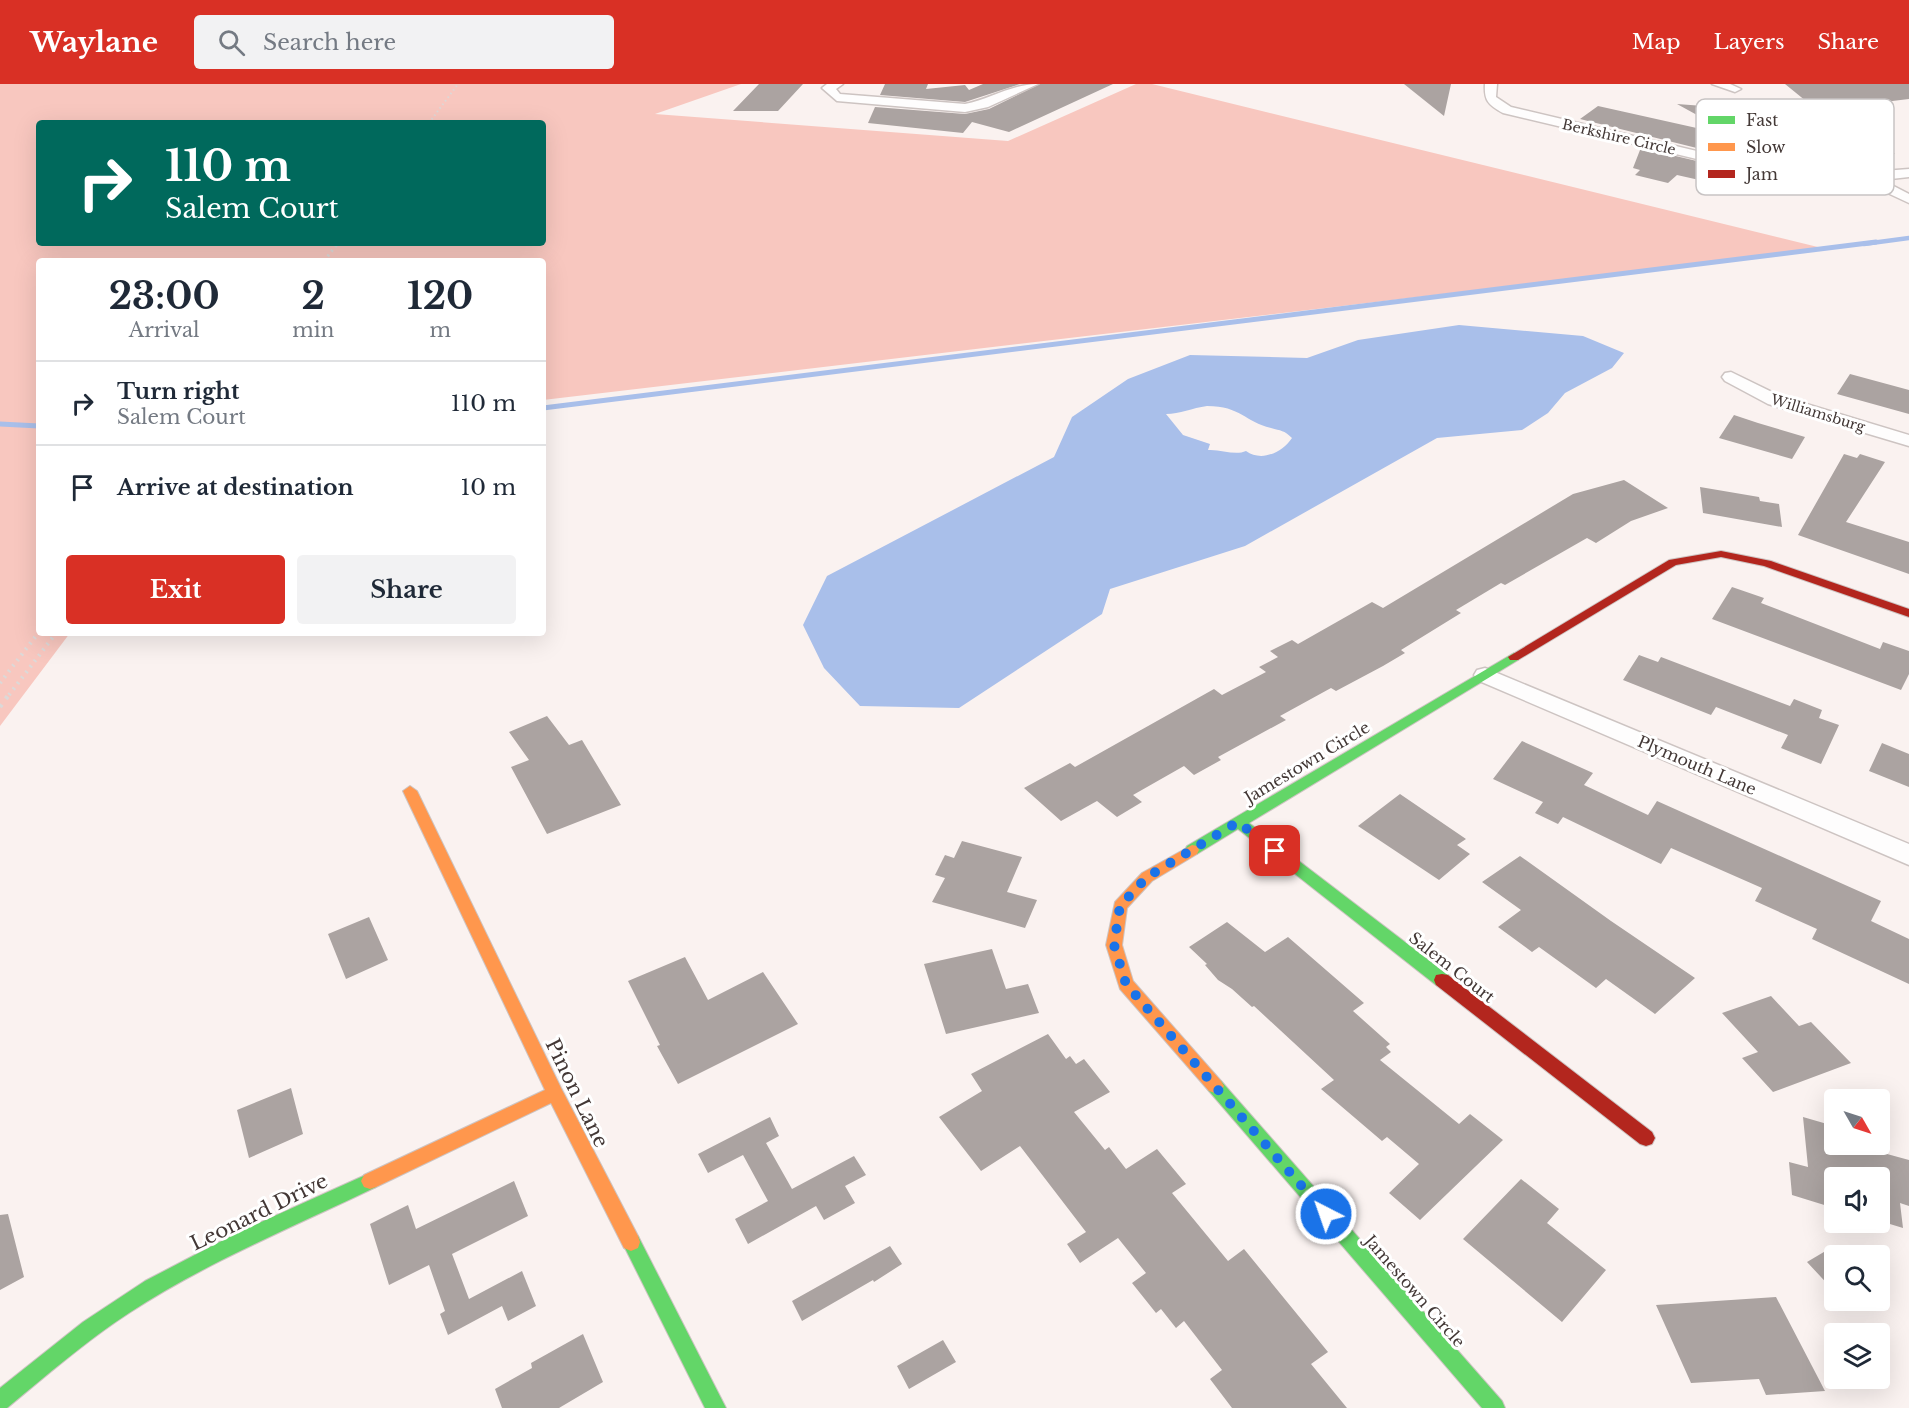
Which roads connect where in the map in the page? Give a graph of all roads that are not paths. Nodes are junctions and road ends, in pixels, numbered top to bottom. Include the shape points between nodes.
1 (837, 84) edge
2 (1032, 84) edge
3 (1491, 84) edge
4 (1718, 84) edge
5 (1735, 89) dead end
6 (1696, 155) edge
7 (1909, 173) edge
8 (1894, 175) edge
9 (1894, 192) edge
10 (1909, 199) edge
11 (1731, 377) dead end
12 (1909, 441) edge
13 (1909, 613) edge
14 (1485, 675) junction
15 (410, 792) dead end
16 (1238, 822) junction
17 (1909, 855) edge
18 (555, 1093) junction
19 (1646, 1138) dead end
20 (0, 1401) edge
21 (716, 1408) edge
22 (1495, 1408) edge

1 - 2 street via 828,88 837,97 965,108
3 - 6 street, Berkshire Circle via 1490,98 1495,104 1521,114
4 - 5 street
7 - 8 street, Berkshire Circle
9 - 10 street
11 - 12 street, Williamsburg via 1774,400
13 - 14 street, Jamestown Circle via 1767,563 1721,554 1673,562
14 - 16 street, Jamestown Circle
14 - 17 street, Plymouth Lane
15 - 18 street, Pinon Lane
16 - 19 street, Salem Court
16 - 22 street, Jamestown Circle via 1147,877 1120,906 1114,945 1126,984
18 - 20 street, Leonard Drive via 194,1265 114,1312
18 - 21 street, Pinon Lane

